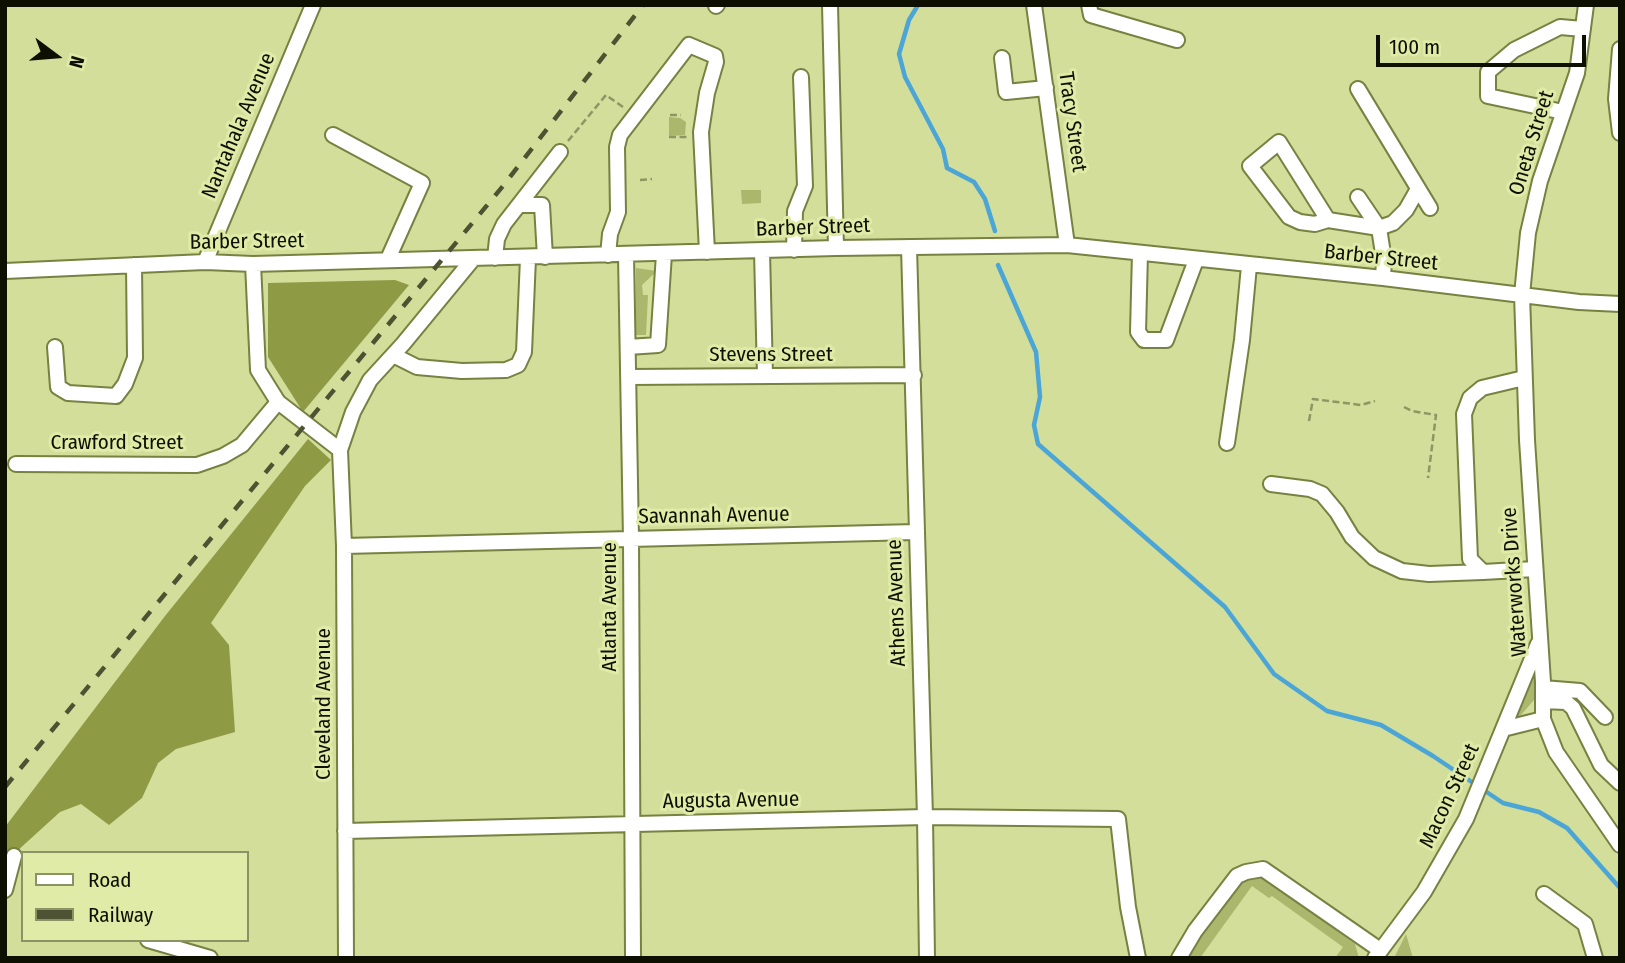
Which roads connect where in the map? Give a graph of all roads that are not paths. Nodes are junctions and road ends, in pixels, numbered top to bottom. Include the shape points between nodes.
1 (313, 5) edge
2 (830, 5) edge
3 (1034, 5) edge
4 (1089, 5) edge
5 (1586, 5) edge
6 (1583, 29) junction
7 (1177, 40) dead end
8 (1620, 49) edge
9 (1003, 58) dead end
10 (801, 77) dead end
11 (1046, 88) junction
12 (1358, 89) dead end
13 (1563, 112) junction
14 (1620, 133) edge
15 (333, 135) dead end
16 (559, 152) road end
17 (1418, 189) junction
18 (1358, 197) dead end
19 (520, 205) junction
20 (1430, 208) dead end
21 (1328, 220) junction
22 (1379, 228) junction
23 (1067, 245) junction
24 (909, 247) junction
25 (836, 248) junction
26 (794, 250) junction
27 (762, 251) junction
28 (707, 252) junction
29 (1140, 253) junction
30 (664, 254) junction
31 (626, 255) junction
32 (608, 256) junction
33 (545, 257) junction
34 (495, 258) junction
35 (528, 258) junction
36 (388, 259) junction
37 (473, 259) junction
38 (1196, 260) junction
39 (205, 262) junction
40 (253, 264) junction
41 (134, 265) junction
42 (1249, 266) junction
43 (5, 271) edge
44 (1382, 278) junction
45 (1522, 295) junction
46 (1620, 304) edge
47 (55, 347) dead end
48 (628, 347) junction
49 (393, 355) junction
50 (914, 375) junction
51 (765, 376) junction
52 (629, 377) junction
53 (1524, 378) junction
54 (278, 402) junction
55 (1227, 443) dead end
56 (340, 450) junction
57 (16, 464) dead end
58 (1271, 484) dead end
59 (916, 532) junction
60 (631, 539) junction
61 (345, 546) junction
62 (1535, 569) junction
63 (1483, 572) junction
64 (1540, 639) junction
65 (1543, 695) junction
66 (1605, 717) dead end
67 (1543, 719) junction
68 (1503, 729) junction
69 (1620, 783) edge
70 (925, 817) junction
71 (632, 824) junction
72 (345, 831) junction
73 (1620, 845) edge
74 (14, 856) dead end
75 (5, 890) edge
76 (1544, 894) dead end
77 (155, 942) edge
78 (1378, 954) edge
79 (210, 958) edge
80 (346, 958) edge
81 (633, 958) edge
82 (926, 958) edge
83 (1138, 958) edge
84 (1179, 958) edge
85 (1595, 958) edge

1 - 39 street, Nantahala Avenue
2 - 25 street
3 - 11 street, Tracy Street
4 - 7 street via 1091,15
5 - 6 street, Oneta Street
6 - 13 street, Oneta Street via 1577,73
6 - 13 street via 1560,27 1514,50 1488,72 1488,96
8 - 14 street via 1616,99
9 - 11 street via 1006,92
10 - 26 street via 806,186 793,222
11 - 23 street, Tracy Street
12 - 17 street
13 - 45 street, Oneta Street via 1528,233
15 - 36 street via 422,183
16 - 19 street
17 - 20 street
17 - 22 street via 1393,223
18 - 22 street
19 - 33 street via 542,205
19 - 34 street via 504,224
21 - 21 street via 1315,224 1289,217 1250,166 1279,142
21 - 22 street
22 - 44 street
23 - 24 street, Barber Street
23 - 29 street, Barber Street
24 - 25 street, Barber Street
24 - 50 street, Athens Avenue
25 - 26 street, Barber Street
26 - 27 street, Barber Street
27 - 28 street, Barber Street
27 - 51 street
28 - 30 street, Barber Street
28 - 32 street via 701,132 716,62 715,56 689,45 620,135 618,212
29 - 38 street, Barber Street
29 - 38 street via 1138,332 1144,340 1166,340
30 - 31 street, Barber Street
30 - 48 street via 658,345
31 - 32 street, Barber Street
31 - 48 street, Atlanta Avenue
32 - 33 street, Barber Street
33 - 35 street, Barber Street
34 - 35 street, Barber Street
34 - 37 street, Barber Street
35 - 49 street via 524,352 518,365 506,370 451,370 416,367
36 - 37 street, Barber Street
36 - 40 street, Barber Street
37 - 49 street, Cleveland Avenue
38 - 42 street, Barber Street
39 - 40 street, Barber Street
39 - 41 street, Barber Street
40 - 54 street via 258,370
41 - 43 street, Barber Street
41 - 47 street via 135,358 116,396 68,393 58,387
42 - 44 street, Barber Street
42 - 55 street
44 - 45 street, Barber Street
45 - 46 street, Barber Street
45 - 53 street, Waterworks Drive
48 - 52 street, Atlanta Avenue
49 - 56 street, Cleveland Avenue via 370,380
50 - 51 street, Stevens Street
50 - 59 street, Athens Avenue
51 - 52 street, Stevens Street
52 - 60 street, Atlanta Avenue
53 - 62 street, Waterworks Drive
53 - 63 street via 1482,388 1470,398 1464,414 1470,559
54 - 56 street
54 - 57 street, Crawford Street via 242,444 197,465
56 - 61 street, Cleveland Avenue
58 - 63 street via 1322,494 1352,537 1374,558 1402,571
59 - 60 street, Savannah Avenue
59 - 70 street, Athens Avenue
60 - 61 street, Savannah Avenue
60 - 71 street, Atlanta Avenue
61 - 72 street, Cleveland Avenue
62 - 63 street
62 - 64 street, Waterworks Drive
64 - 65 street, Waterworks Drive
64 - 68 street, Macon Street
65 - 66 street via 1580,691
65 - 67 street, Waterworks Drive
65 - 69 street via 1573,708 1601,765
67 - 68 street
67 - 73 street, Waterworks Drive via 1556,752
68 - 78 street, Macon Street via 1443,862
70 - 71 street, Augusta Avenue
70 - 82 street, Athens Avenue
70 - 83 street, Augusta Avenue via 1118,819
71 - 72 street, Augusta Avenue
71 - 81 street, Atlanta Avenue
72 - 80 street, Cleveland Avenue
74 - 75 street
76 - 85 street via 1585,924
77 - 79 street
78 - 84 street via 1263,869 1237,876

